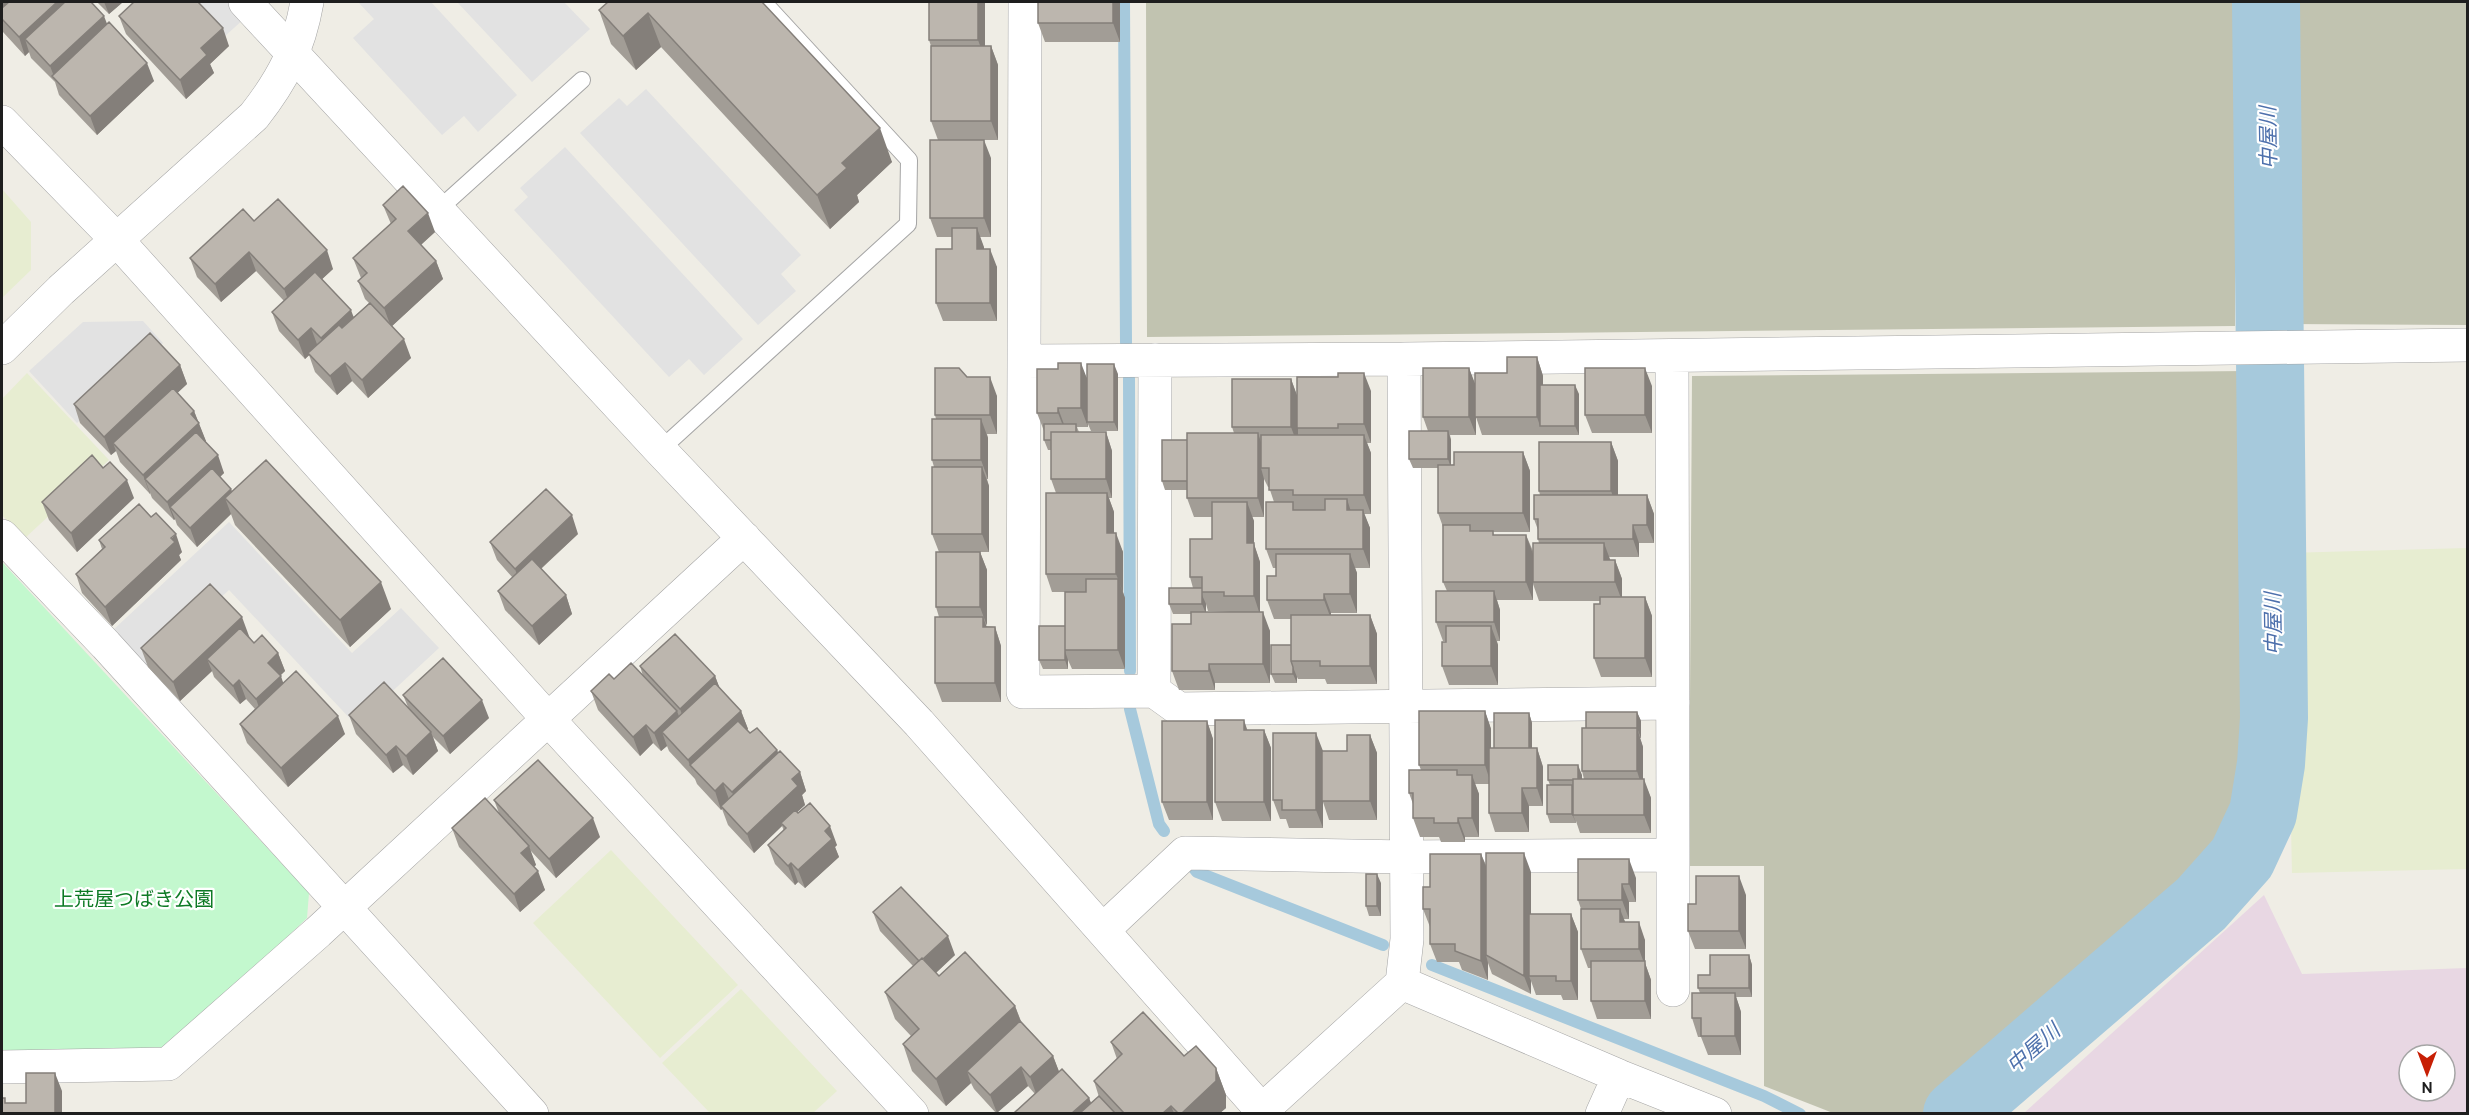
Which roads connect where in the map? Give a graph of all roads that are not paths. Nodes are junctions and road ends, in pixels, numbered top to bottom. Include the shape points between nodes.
1 (245, 2) edge
2 (307, 2) edge
3 (767, 2) edge
4 (1025, 2) edge
5 (292, 54) junction
6 (582, 80) dead end
7 (2, 122) edge
8 (439, 208) junction
9 (117, 240) junction
10 (2468, 345) edge
11 (2, 348) edge
12 (1672, 357) junction
13 (1404, 359) junction
14 (1155, 360) junction
15 (1024, 361) junction
16 (660, 450) junction
17 (2, 536) edge
18 (744, 538) junction
19 (1154, 691) junction
20 (1673, 703) junction
21 (1406, 705) junction
22 (547, 718) junction
23 (1673, 855) junction
24 (1407, 857) junction
25 (344, 909) junction
26 (1103, 930) junction
27 (1402, 983) junction
28 (1673, 990) dead end
29 (2, 1066) edge
30 (1619, 1076) junction
31 (1262, 1112) edge
32 (532, 1113) edge
33 (912, 1113) edge
34 (1602, 1113) edge
35 (1715, 1113) edge

1 - 5 street
2 - 5 street
3 - 16 lane via 909,160 908,224
4 - 15 street
5 - 8 street
5 - 9 street via 278,85 254,116
6 - 8 lane
7 - 9 street
8 - 16 street
9 - 11 street
9 - 22 street
10 - 12 street
12 - 13 street
12 - 20 street
13 - 14 street
13 - 21 street
14 - 15 street
14 - 19 street
15 - 19 street via 1023,692
16 - 18 street
17 - 25 street
18 - 22 street
18 - 26 street via 920,723
19 - 21 street via 1179,709
20 - 21 street
20 - 23 street
21 - 24 street
22 - 25 street
22 - 33 street
23 - 24 street
23 - 28 street
24 - 26 street via 1185,854
24 - 27 street via 1407,939
25 - 29 street via 168,1064
25 - 32 street
26 - 31 street
27 - 30 street
27 - 31 street
30 - 34 street
30 - 35 street

